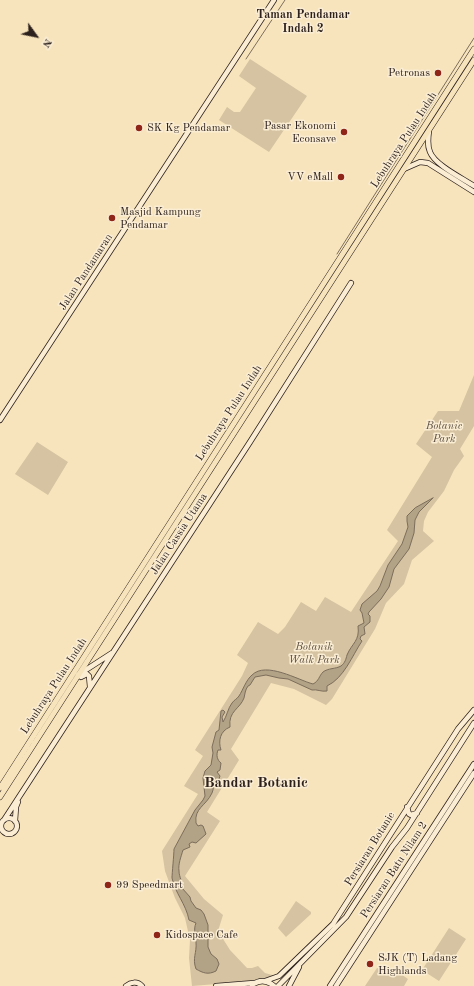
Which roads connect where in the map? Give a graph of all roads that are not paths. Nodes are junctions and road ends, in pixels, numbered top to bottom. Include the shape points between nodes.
1 (274, 0) edge
2 (474, 49) edge
3 (474, 60) edge
4 (429, 131) junction
5 (404, 169) junction
6 (474, 186) edge
7 (474, 192) edge
8 (351, 283) dead end
9 (5, 414) junction
10 (0, 420) edge
11 (0, 424) edge
12 (115, 650) junction
13 (78, 676) junction
14 (89, 690) junction
15 (68, 691) junction
16 (474, 710) edge
17 (474, 723) edge
18 (455, 734) junction
19 (463, 740) junction
20 (474, 764) edge
21 (474, 773) edge
22 (0, 788) edge
23 (21, 795) junction
24 (0, 797) edge
25 (407, 807) junction
26 (416, 813) junction
27 (4, 820) junction
28 (15, 821) junction
29 (355, 952) junction
30 (306, 958) junction
31 (265, 981) junction
32 (252, 985) edge
33 (126, 986) edge
34 (142, 986) edge
35 (216, 986) edge
36 (274, 986) edge
37 (278, 986) edge
38 (289, 986) edge
39 (330, 986) edge
40 (336, 986) edge

1 - 9 main road, Jalan Pandamaran
2 - 22 main road, Lebuhraya Pulau Indah
3 - 4 main road, Lebuhraya Pulau Indah
4 - 5 main road, Lebuhraya Pulau Indah
4 - 6 main road via 428,147 432,156
5 - 7 main road via 420,162 428,163
5 - 13 main road, Lebuhraya Pulau Indah
8 - 12 main road, Jalan Cassia Utama
9 - 10 main road, Jalan Pandamaran
9 - 11 main road, Jalan Pandamaran
12 - 13 main road
12 - 14 main road, Jalan Cassia Utama
13 - 15 main road, Lebuhraya Pulau Indah
14 - 15 main road via 90,678 87,674
14 - 23 main road, Jalan Cassia Utama
15 - 24 main road, Lebuhraya Pulau Indah
16 - 18 main road, Persiaran Botanic
17 - 19 main road, Persiaran Botanic
18 - 19 main road via 462,732
18 - 25 main road, Persiaran Botanic
19 - 26 main road, Persiaran Botanic
20 - 29 main road, Persiaran Batu Nilam 2
21 - 29 main road, Persiaran Batu Nilam 2
23 - 27 main road, Jalan Cassia Utama
23 - 28 main road, Jalan Cassia Utama via 16,807
25 - 26 main road via 409,814
25 - 31 main road, Persiaran Botanic via 333,924 279,976
26 - 30 main road, Persiaran Botanic via 346,918
27 - 28 main road via 11,818
27 - 28 main road via 1,828 8,834 16,829
29 - 39 main road, Persiaran Batu Nilam 2
29 - 40 main road, Persiaran Batu Nilam 2
30 - 37 main road, Persiaran Botanic
30 - 38 main road
31 - 32 main road, Persiaran Botanic
31 - 36 main road
32 - 35 main road, Persiaran Botanic
33 - 34 main road via 135,982

